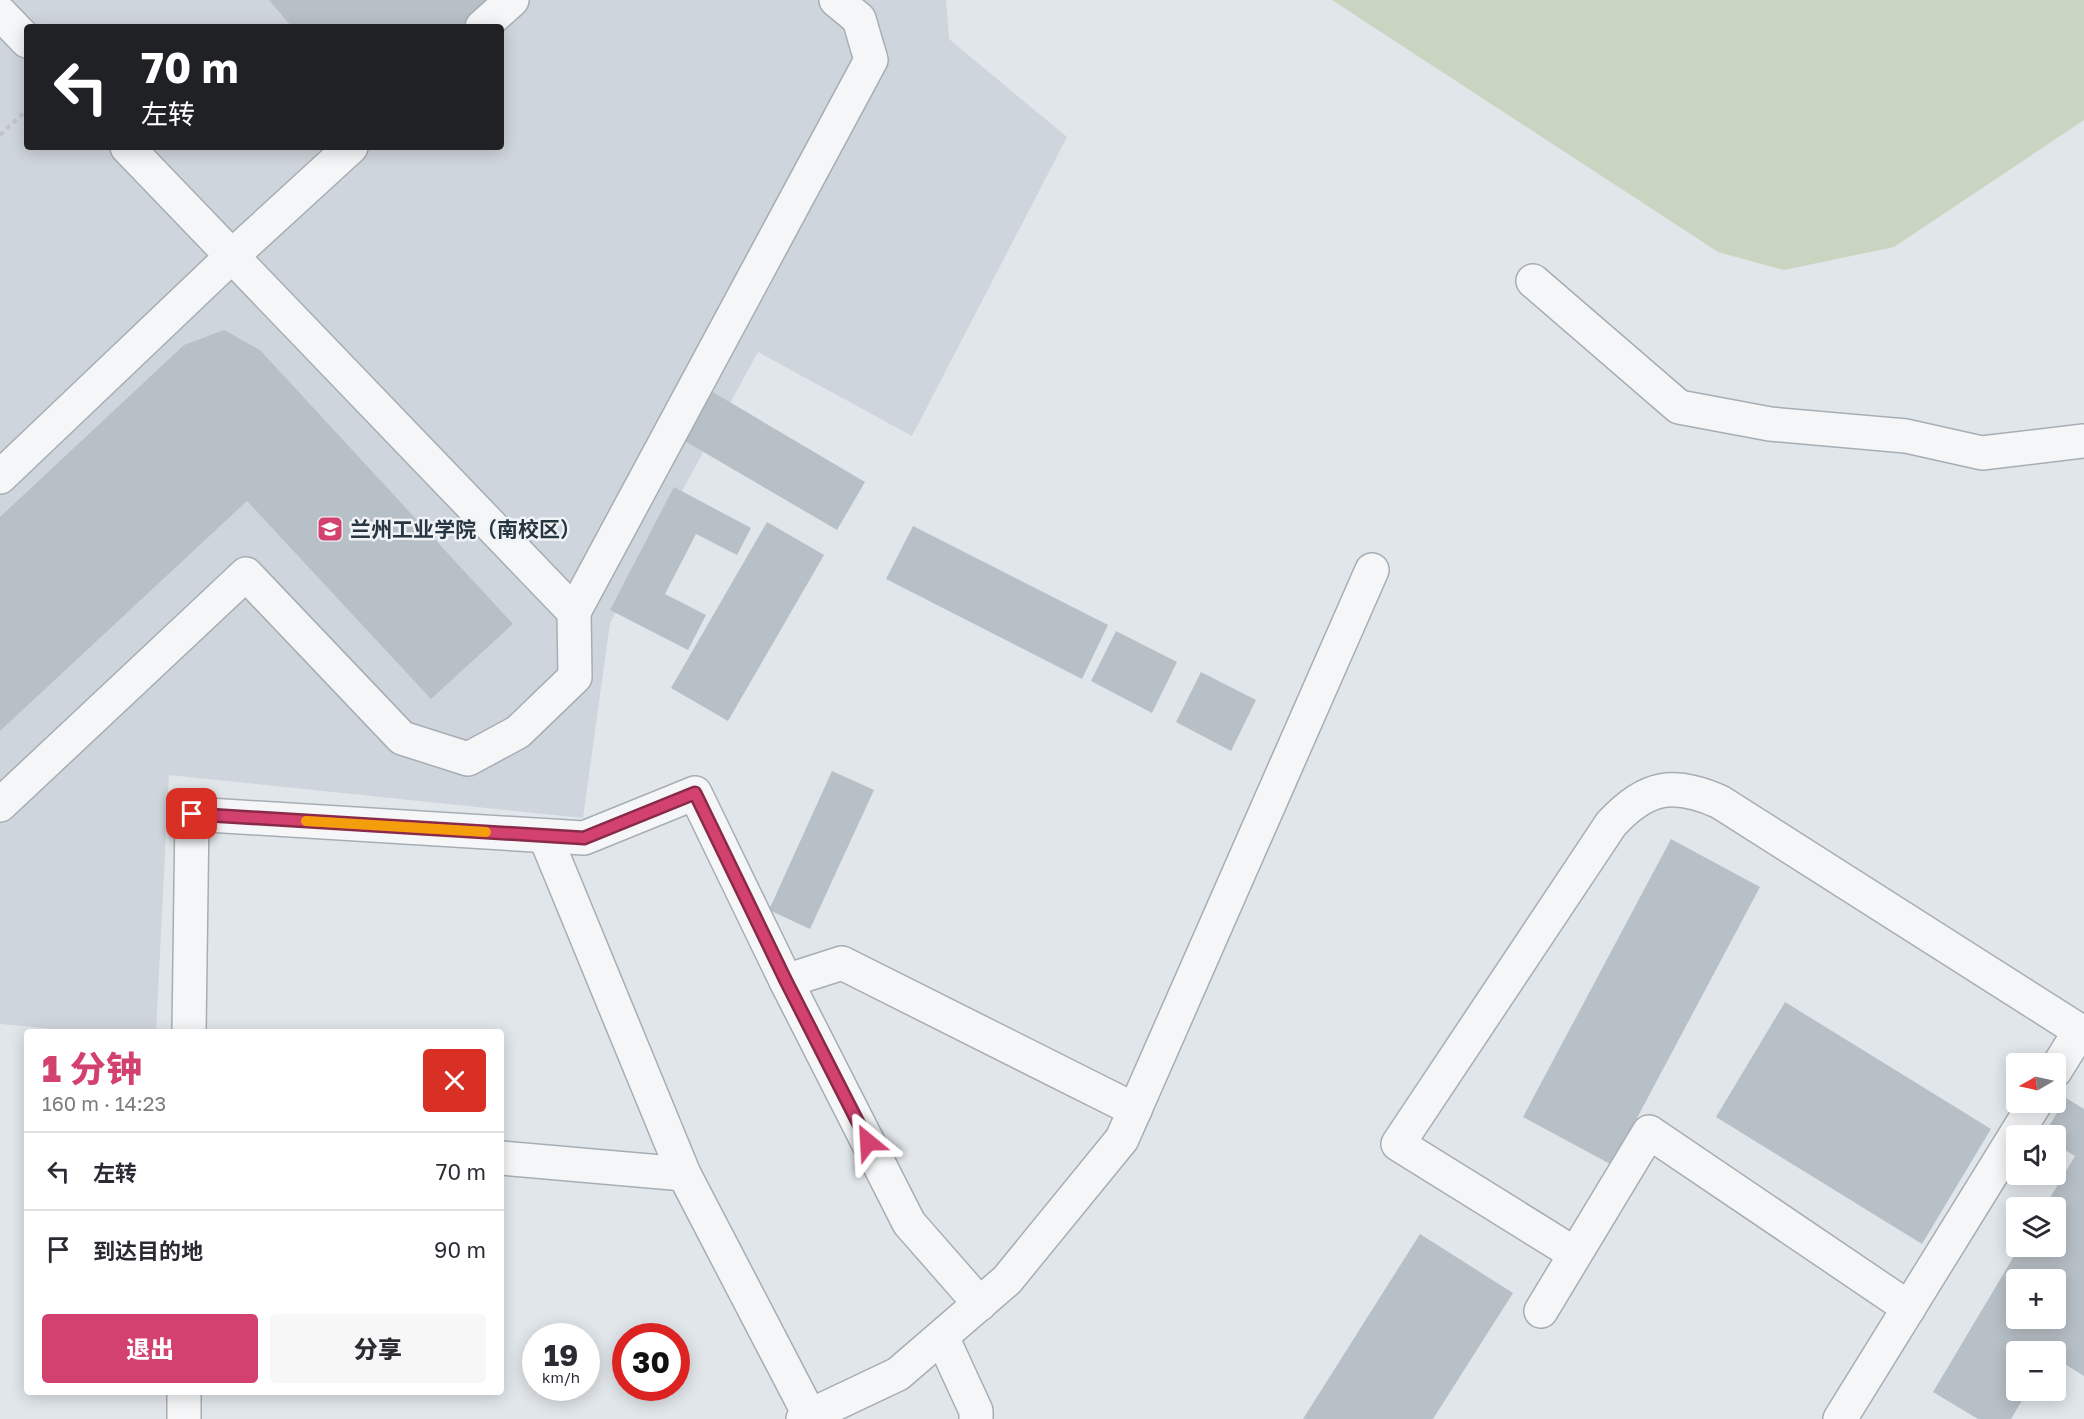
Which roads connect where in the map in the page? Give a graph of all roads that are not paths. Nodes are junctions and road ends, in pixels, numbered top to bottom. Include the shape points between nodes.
1 (512, 0) edge
2 (836, 0) edge
3 (0, 13) edge
4 (485, 24) edge
5 (24, 38) edge
6 (130, 150) edge
7 (348, 150) edge
8 (231, 256) junction
9 (1533, 281) dead end
10 (2084, 441) edge
11 (0, 477) edge
12 (1372, 570) dead end
13 (574, 612) junction
14 (0, 805) edge
15 (545, 836) junction
16 (786, 981) junction
17 (189, 1029) edge
18 (2066, 1053) edge
19 (1135, 1110) junction
20 (2029, 1113) edge
21 (504, 1158) edge
22 (684, 1174) junction
23 (1575, 1254) junction
24 (980, 1304) junction
25 (1909, 1308) junction
26 (1541, 1311) dead end
27 (942, 1337) junction
28 (184, 1395) edge
29 (806, 1417) edge
30 (184, 1419) edge
31 (976, 1419) edge
32 (1840, 1419) edge

1 - 4 street
2 - 13 street via 859,19 871,60
3 - 5 street
6 - 8 street
7 - 8 street
8 - 11 street
8 - 13 street
9 - 10 street via 1679,407 1770,424 1906,436 1982,453
12 - 19 street
13 - 14 street via 576,677 518,732 468,759 402,738 246,574
15 - 16 street via 584,838 695,793
15 - 17 street via 192,814
15 - 22 street
16 - 19 street via 842,963
16 - 24 street via 909,1223
18 - 23 street via 2080,1031 1720,802 1698,792 1673,789 1649,794 1627,806 1611,824 1398,1144
19 - 24 street via 1122,1139 1007,1280
20 - 25 street
21 - 22 street
22 - 29 street
23 - 25 street via 1649,1132
23 - 26 street
24 - 27 street
25 - 32 street
27 - 29 street via 898,1374
27 - 31 street via 976,1411
28 - 30 street

